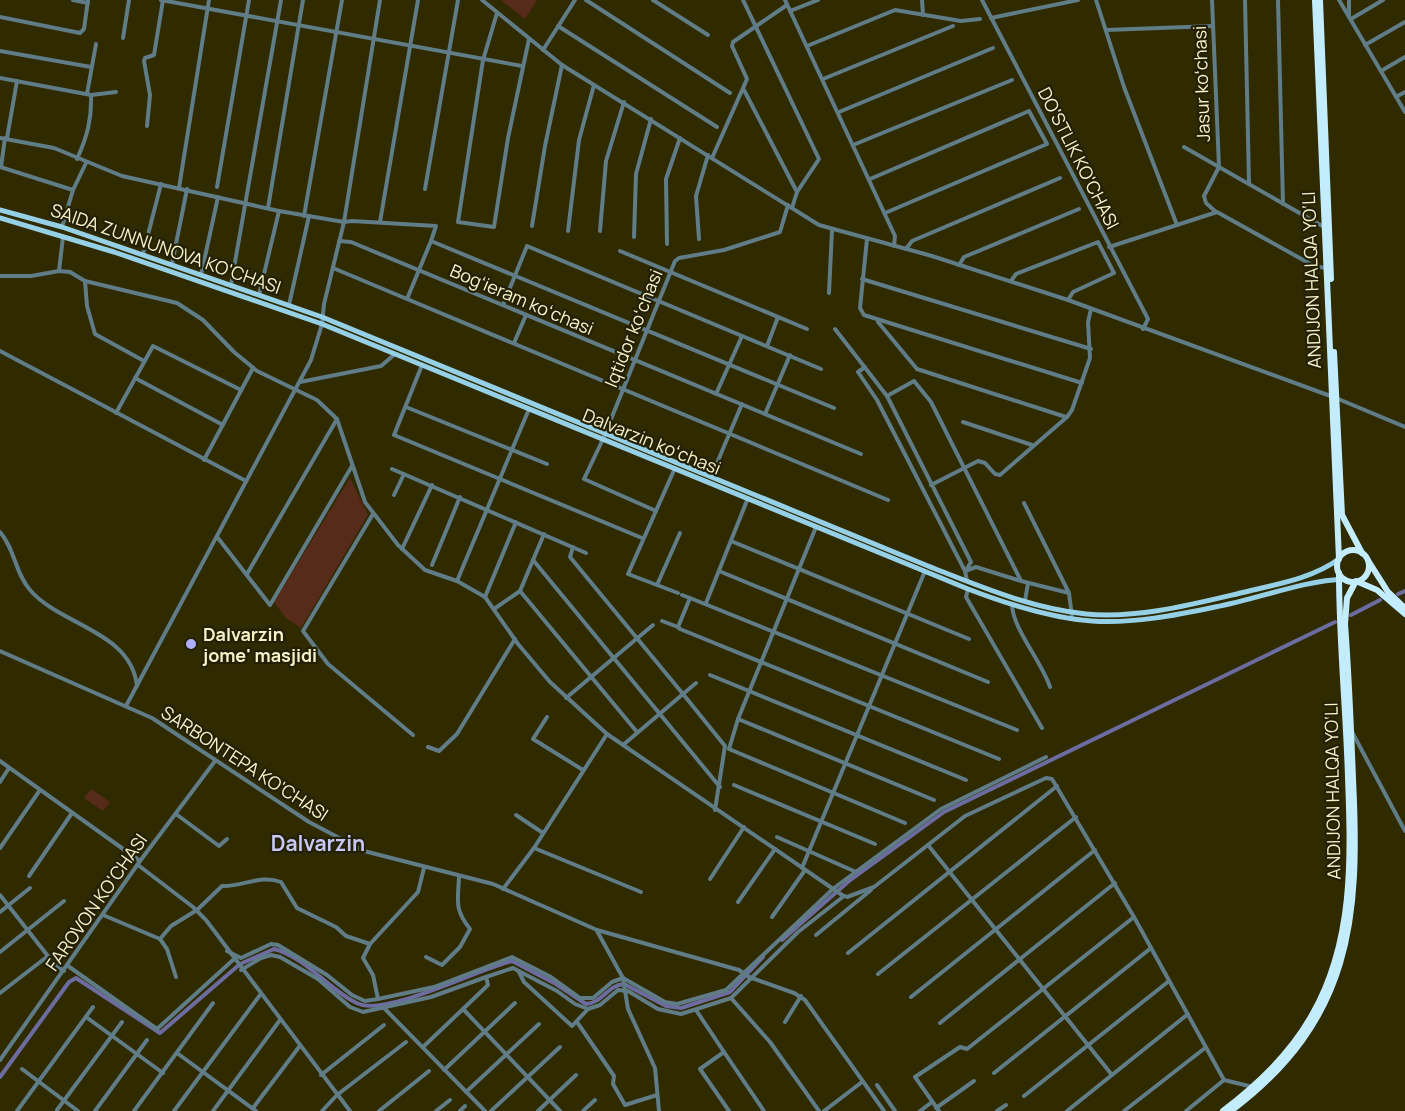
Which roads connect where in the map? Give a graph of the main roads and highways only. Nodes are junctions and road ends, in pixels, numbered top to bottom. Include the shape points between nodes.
1 (1315, 0) edge
2 (1320, 0) edge
3 (0, 210) edge
4 (0, 218) edge
5 (322, 317) joint
6 (322, 324) joint
7 (1333, 398) junction
8 (563, 418) junction
9 (604, 436) junction
10 (759, 499) junction
11 (1362, 553) junction
12 (1339, 559) junction
13 (1367, 559) junction
14 (1341, 577) junction
15 (1356, 581) junction
16 (1372, 587) junction
17 (1349, 595) junction
18 (999, 597) junction
19 (1405, 608) edge
20 (1072, 614) junction
21 (1091, 614) junction
22 (1405, 614) edge
23 (1091, 621) junction
24 (1350, 730) junction
25 (1223, 1111) edge
26 (1231, 1111) edge

1 - 7 highway, ANDIJON HALQA YO‘LI
2 - 7 highway, ANDIJON HALQA YO‘LI
3 - 5 main road, SAIDA ZUNNUNOVA KO'CHASI via 62,227
4 - 6 main road, SAIDA ZUNNUNOVA KO'CHASI
5 - 8 main road, Dalvarzin koʻchasi
6 - 8 main road, Dalvarzin koʻchasi
7 - 11 highway, ANDIJON HALQA YO‘LI via 1342,515
7 - 12 highway, ANDIJON HALQA YO‘LI
8 - 9 main road, Dalvarzin koʻchasi
9 - 10 main road, Dalvarzin koʻchasi
9 - 10 main road, Dalvarzin koʻchasi
10 - 18 main road, Dalvarzin koʻchasi
10 - 18 main road, Dalvarzin koʻchasi via 968,589
11 - 12 highway via 1347,551
11 - 13 highway
12 - 14 highway
12 - 21 main road via 1313,574 1223,597 1141,611
13 - 15 highway via 1368,571
13 - 19 highway via 1388,592
14 - 15 highway
14 - 23 main road via 1216,607 1114,622
14 - 24 highway, ANDIJON HALQA YO‘LI
15 - 16 highway
15 - 17 highway, ANDIJON HALQA YO‘LI
16 - 17 highway via 1360,587
16 - 22 highway
17 - 24 highway, ANDIJON HALQA YO‘LI via 1345,624
18 - 20 main road
18 - 20 main road via 1012,604
20 - 21 main road
20 - 23 main road
21 - 23 main road
24 - 25 highway, ANDIJON HALQA YO‘LI via 1351,872 1340,943 1312,1015 1291,1046 1253,1087
24 - 26 highway, ANDIJON HALQA YO‘LI via 1357,835 1355,891 1336,974 1317,1018 1296,1049 1262,1086

